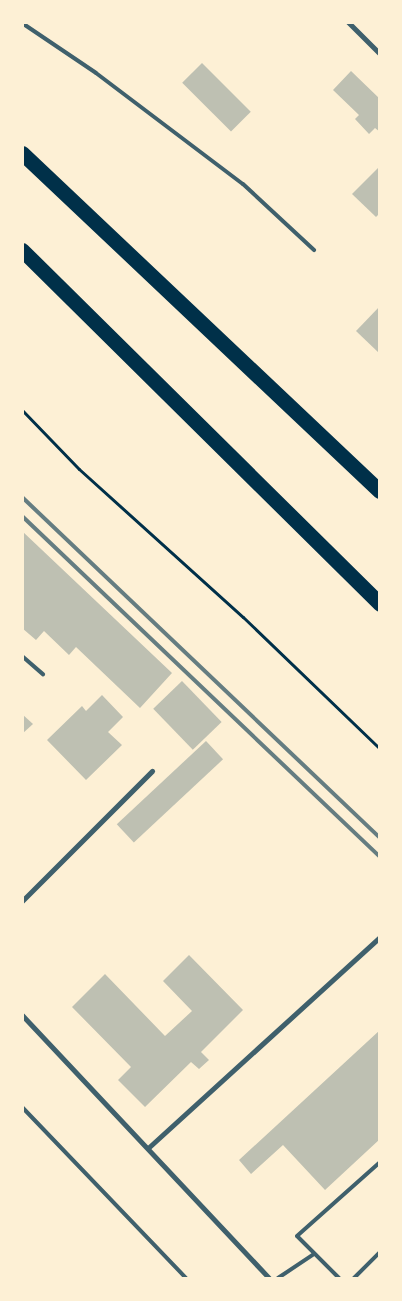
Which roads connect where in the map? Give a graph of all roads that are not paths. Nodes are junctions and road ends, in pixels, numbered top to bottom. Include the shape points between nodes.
1 (348, 22) edge
2 (22, 24) edge
3 (380, 54) edge
4 (22, 152) edge
5 (22, 250) edge
6 (314, 250) dead end
7 (380, 491) edge
8 (380, 604) edge
9 (22, 656) edge
10 (43, 674) dead end
11 (152, 771) dead end
12 (22, 901) edge
13 (380, 937) edge
14 (22, 1015) edge
15 (22, 1108) edge
16 (148, 1148) junction
17 (380, 1162) edge
18 (380, 1252) edge
19 (314, 1254) junction
20 (186, 1278) edge
21 (269, 1278) edge
22 (278, 1278) edge
23 (339, 1278) edge
24 (354, 1278) edge

1 - 3 street
2 - 6 lane via 243,184
4 - 7 highway
5 - 8 highway
9 - 10 lane
11 - 12 street
13 - 16 street
14 - 16 street
15 - 20 lane
16 - 21 street
17 - 19 lane via 297,1236
18 - 24 lane
19 - 22 lane
19 - 23 lane

